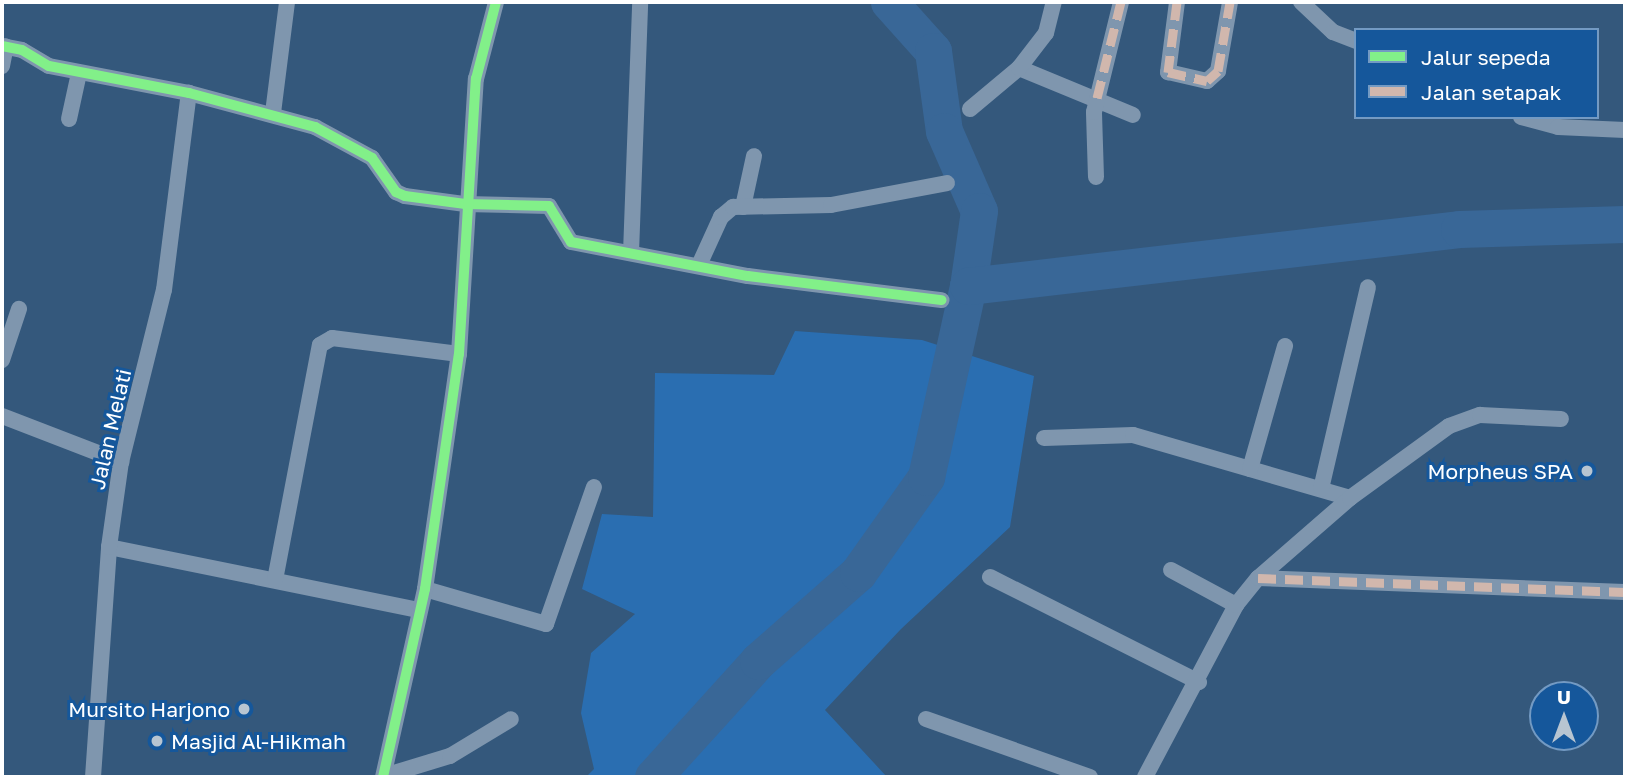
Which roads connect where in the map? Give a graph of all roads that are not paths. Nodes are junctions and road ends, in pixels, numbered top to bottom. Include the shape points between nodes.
1 (287, 2) edge
2 (496, 2) edge
3 (640, 2) edge
4 (1054, 2) edge
5 (1121, 2) edge
6 (1177, 2) edge
7 (1230, 2) edge
8 (1301, 2) edge
9 (1354, 40) edge
10 (4, 46) edge
11 (2, 66) edge
12 (1019, 68) junction
13 (79, 73) junction
14 (188, 93) junction
15 (1097, 98) junction
16 (970, 109) dead end
17 (273, 113) junction
18 (1133, 114) dead end
19 (68, 119) dead end
20 (1528, 119) edge
21 (1625, 130) edge
22 (754, 156) dead end
23 (1096, 177) dead end
24 (947, 183) dead end
25 (465, 204) junction
26 (743, 207) junction
27 (631, 253) junction
28 (700, 263) junction
29 (1368, 286) dead end
30 (942, 300) dead end
31 (19, 309) dead end
32 (1285, 346) dead end
33 (459, 354) junction
34 (2, 360) edge
35 (2, 416) edge
36 (1561, 419) dead end
37 (1044, 438) dead end
38 (121, 462) junction
39 (1250, 470) junction
40 (594, 487) dead end
41 (1321, 489) junction
42 (1350, 498) junction
43 (109, 547) junction
44 (1171, 570) dead end
45 (989, 577) dead end
46 (1258, 578) junction
47 (275, 580) junction
48 (425, 589) junction
49 (1625, 592) edge
50 (1236, 605) junction
51 (418, 610) junction
52 (1199, 682) junction
53 (511, 719) dead end
54 (926, 719) dead end
55 (93, 777) edge
56 (384, 777) edge
57 (1090, 777) edge
58 (1145, 777) edge

1 - 17 street
2 - 25 street via 477,79
3 - 27 street
4 - 12 street via 1046,33
5 - 15 street
6 - 7 street via 1168,72 1207,81 1216,76
8 - 9 street via 1333,32
10 - 11 street
10 - 13 street via 48,66
12 - 15 street
12 - 16 street
13 - 14 street
13 - 19 street
14 - 17 street
14 - 38 street, Jalan Melati via 164,290
15 - 18 street
15 - 23 street via 1093,125
17 - 25 street via 355,145 372,158 396,192
20 - 21 street via 1558,127
22 - 26 street
24 - 26 street via 831,205
25 - 27 street via 549,206 567,241
25 - 33 street
26 - 28 street via 725,210
27 - 28 street
28 - 30 street via 748,276
29 - 41 street
31 - 34 street
32 - 39 street
33 - 47 street via 332,338 320,345
33 - 48 street
35 - 38 street
36 - 42 street via 1479,415 1449,426
37 - 39 street via 1133,435
38 - 43 street, Jalan Melati
39 - 41 street
40 - 48 street via 546,624
41 - 42 street
42 - 46 street
43 - 47 street
43 - 55 street, Jalan Melati
44 - 50 street
45 - 52 street
46 - 49 street
46 - 50 street
47 - 51 street
48 - 51 street
50 - 52 street
51 - 56 street
52 - 58 street
53 - 56 street via 450,756
54 - 57 street

